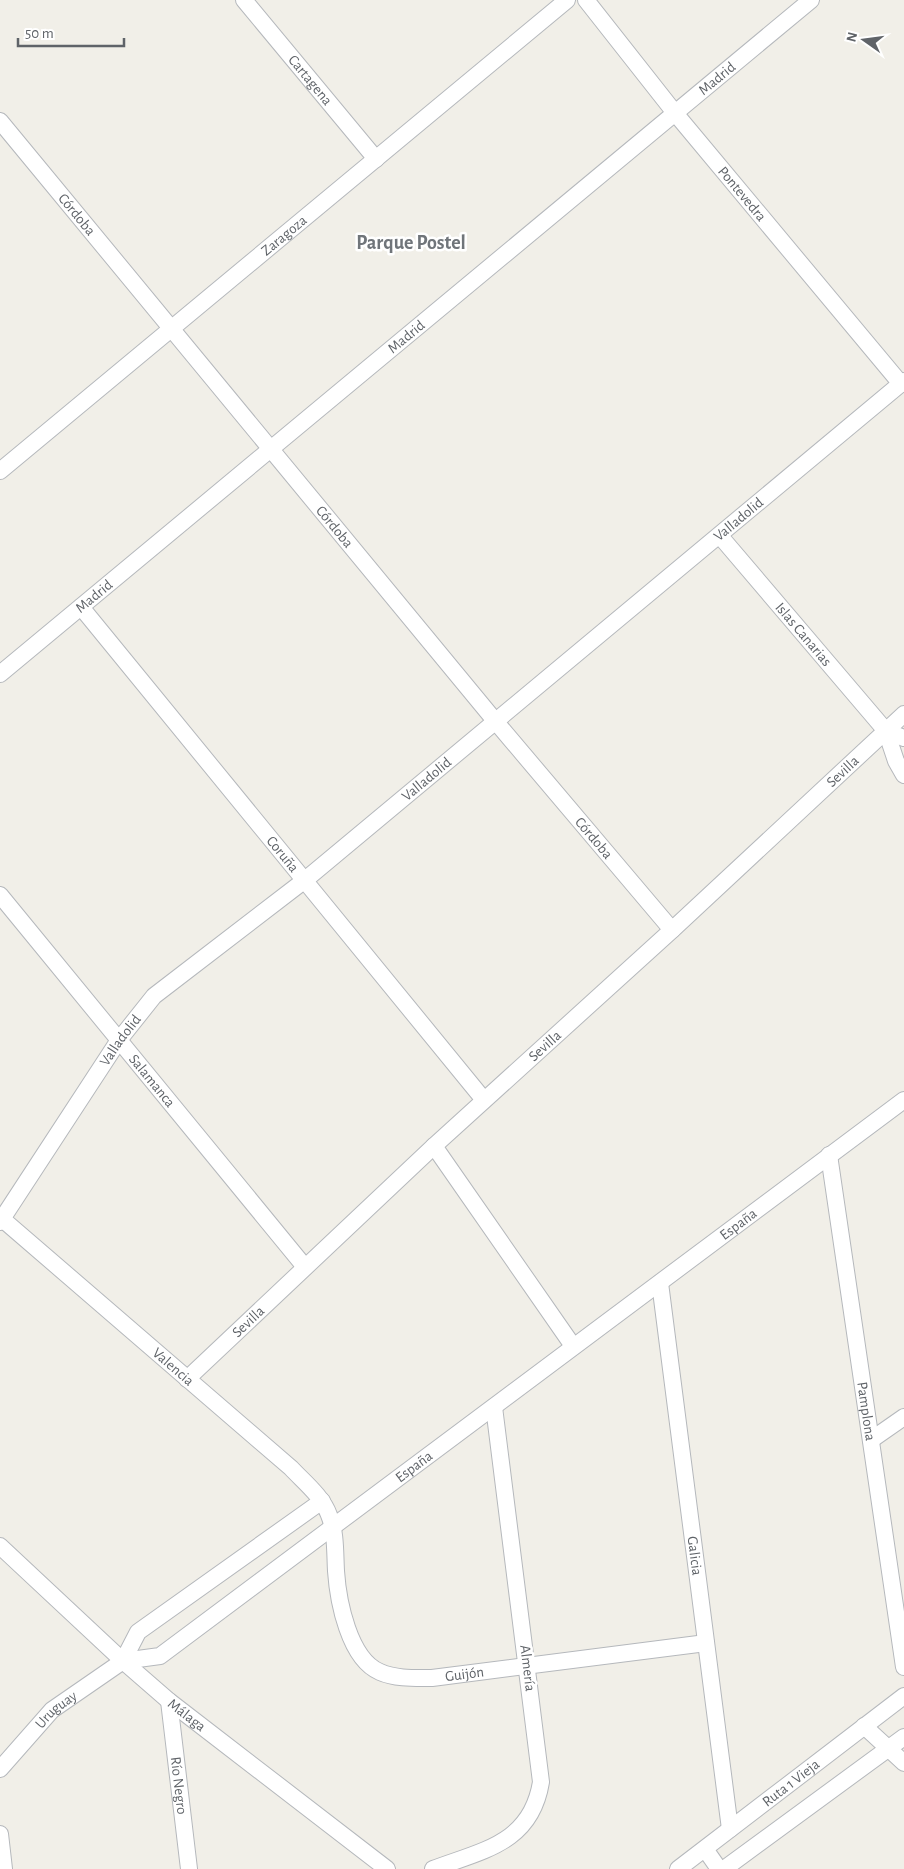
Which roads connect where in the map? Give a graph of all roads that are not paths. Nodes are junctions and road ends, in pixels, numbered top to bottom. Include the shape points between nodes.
1 (244, 0) edge
2 (567, 0) edge
3 (586, 0) edge
4 (812, 0) edge
5 (676, 113) junction
6 (0, 121) edge
7 (376, 159) junction
8 (172, 328) junction
9 (902, 382) edge
10 (271, 449) junction
11 (0, 471) edge
12 (720, 536) junction
13 (81, 607) junction
14 (0, 674) edge
15 (904, 714) edge
16 (496, 722) junction
17 (886, 731) junction
18 (904, 738) edge
19 (904, 775) edge
20 (305, 880) junction
21 (0, 895) edge
22 (672, 930) junction
23 (119, 1040) junction
24 (484, 1100) junction
25 (904, 1100) edge
26 (434, 1146) junction
27 (829, 1155) junction
28 (1, 1219) edge
29 (305, 1267) junction
30 (660, 1283) junction
31 (573, 1346) junction
32 (188, 1379) junction
33 (494, 1407) junction
34 (904, 1416) edge
35 (871, 1440) junction
36 (322, 1501) junction
37 (333, 1527) junction
38 (0, 1546) edge
39 (901, 1627) edge
40 (706, 1643) junction
41 (123, 1661) junction
42 (527, 1667) junction
43 (904, 1667) edge
44 (904, 1696) edge
45 (169, 1701) junction
46 (864, 1726) junction
47 (904, 1737) edge
48 (888, 1750) junction
49 (904, 1763) edge
50 (0, 1769) edge
51 (730, 1829) junction
52 (0, 1834) edge
53 (705, 1849) junction
54 (4, 1869) edge
55 (189, 1869) edge
56 (386, 1869) edge
57 (433, 1869) edge
58 (678, 1869) edge
59 (719, 1869) edge
60 (724, 1869) edge

1 - 7 street, Cartagena
2 - 7 street, Zaragoza
3 - 5 street, Pontevedra
4 - 5 street, Madrid
5 - 9 street, Pontevedra
5 - 10 street, Madrid
6 - 8 street, Córdoba
7 - 8 street, Zaragoza
8 - 10 street, Córdoba
8 - 11 street, Zaragoza
9 - 12 street, Valladolid
10 - 13 street, Madrid
10 - 16 street, Córdoba
12 - 16 street, Valladolid
12 - 17 street, Islas Canarias
13 - 14 street, Madrid
13 - 20 street, Coruña
15 - 17 street, Sevilla
16 - 20 street, Valladolid
16 - 22 street, Córdoba
17 - 18 street, Islas Canarias
17 - 19 street, Islas Canarias
17 - 22 street, Sevilla
20 - 23 street, Valladolid via 154,996
20 - 24 street, Coruña
21 - 23 street, Salamanca
22 - 24 street, Sevilla
23 - 28 street, Valladolid
23 - 29 street, Salamanca
24 - 26 street, Sevilla
25 - 27 street, España
26 - 29 street, Sevilla
26 - 31 street
27 - 30 street, España
27 - 35 street, Pamplona
28 - 32 street, Valencia
29 - 32 street, Sevilla
30 - 31 street, España
30 - 40 street, Galicia
31 - 33 street, España
32 - 36 street, Valencia via 291,1468
33 - 37 street, España
33 - 42 street, Almería
34 - 35 street
35 - 39 street, Pamplona
36 - 37 street, Valencia
36 - 41 street via 138,1632
37 - 41 street, España via 160,1656
37 - 42 street, Guijón via 337,1582 347,1626 361,1657 370,1666 395,1676 423,1678
38 - 41 street, Málaga
39 - 43 street, Pamplona
40 - 42 street, Guijón
40 - 51 street, Galicia
41 - 45 street, Málaga
41 - 50 street, Uruguay via 52,1710
42 - 57 street, Almería via 540,1760 538,1801 527,1821 512,1836 486,1850
44 - 46 street, Ruta 1 Vieja
45 - 55 street, Río Negro
45 - 56 street, Málaga
46 - 48 street
46 - 51 street, Ruta 1 Vieja
47 - 48 street
48 - 49 street
48 - 60 street
51 - 53 street, Ruta 1 Vieja
52 - 54 street
53 - 58 street, Ruta 1 Vieja
53 - 59 street

